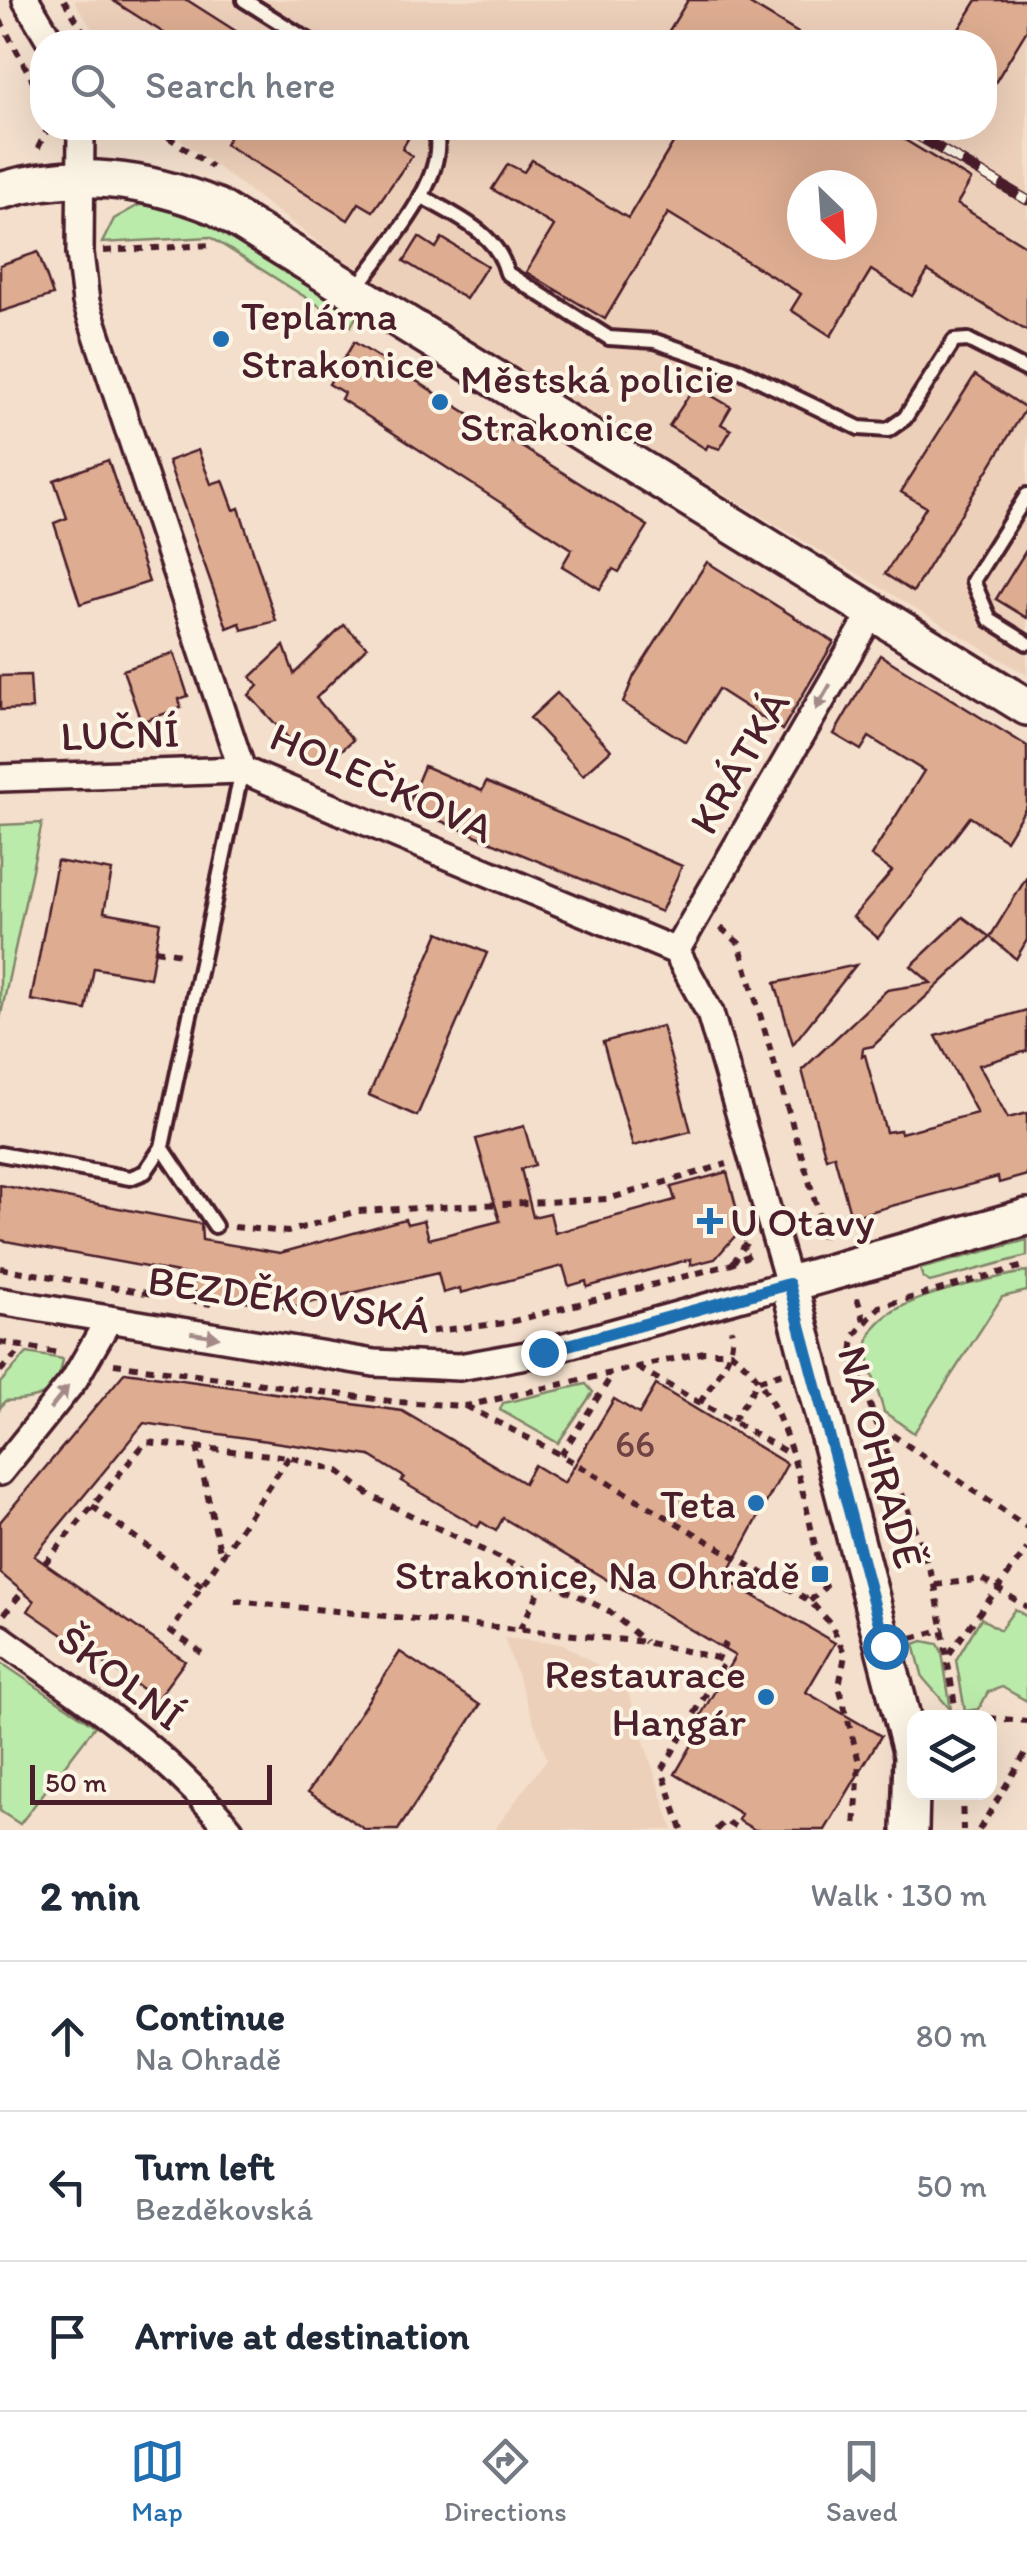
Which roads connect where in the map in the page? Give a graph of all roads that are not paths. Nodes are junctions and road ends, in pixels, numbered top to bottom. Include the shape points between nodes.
1 (26, 0) edge
2 (244, 0) edge
3 (44, 30) edge
4 (292, 30) edge
5 (81, 140) edge
6 (439, 140) edge
7 (82, 176) junction
8 (0, 191) edge
9 (421, 196) junction
10 (354, 292) junction
11 (1027, 370) edge
12 (1027, 495) edge
13 (872, 613) junction
14 (1027, 643) edge
15 (1027, 707) edge
16 (242, 770) junction
17 (0, 778) edge
18 (676, 952) junction
19 (162, 1147) junction
20 (0, 1154) edge
21 (1027, 1218) edge
22 (215, 1226) road end
23 (789, 1284) junction
24 (0, 1300) edge
25 (108, 1319) junction
26 (0, 1472) edge
27 (0, 1638) edge
28 (230, 1830) edge
29 (910, 1830) edge

1 - 3 street
2 - 4 lane
5 - 7 street, HOLEČKOVA
6 - 9 lane via 435,175
7 - 8 main road
7 - 10 main road via 140,182 217,208
7 - 16 street, HOLEČKOVA via 86,302
9 - 10 lane
9 - 11 lane via 488,237 502,253 506,273 608,338 654,341 735,368 858,428 888,430 905,418 954,342 968,340
10 - 13 main road
12 - 14 lane via 973,581 990,620
13 - 15 main road
13 -> 18 street, KRÁTKÁ
16 - 17 street, LUČNÍ
16 - 18 street, HOLEČKOVA
16 - 19 lane
18 - 23 street via 710,1013 764,1238
19 - 20 lane via 145,1172 130,1178
19 - 22 lane
21 - 23 main road, BEZDĚKOVSKÁ
25 -> 23 street, BEZDĚKOVSKÁ via 374,1363 459,1368 543,1352
23 - 29 main road, NA OHRADĚ via 912,1755
24 - 25 street, BEZDĚKOVSKÁ
26 -> 25 street via 88,1359
27 - 28 street, ŠKOLNÍ via 145,1742

